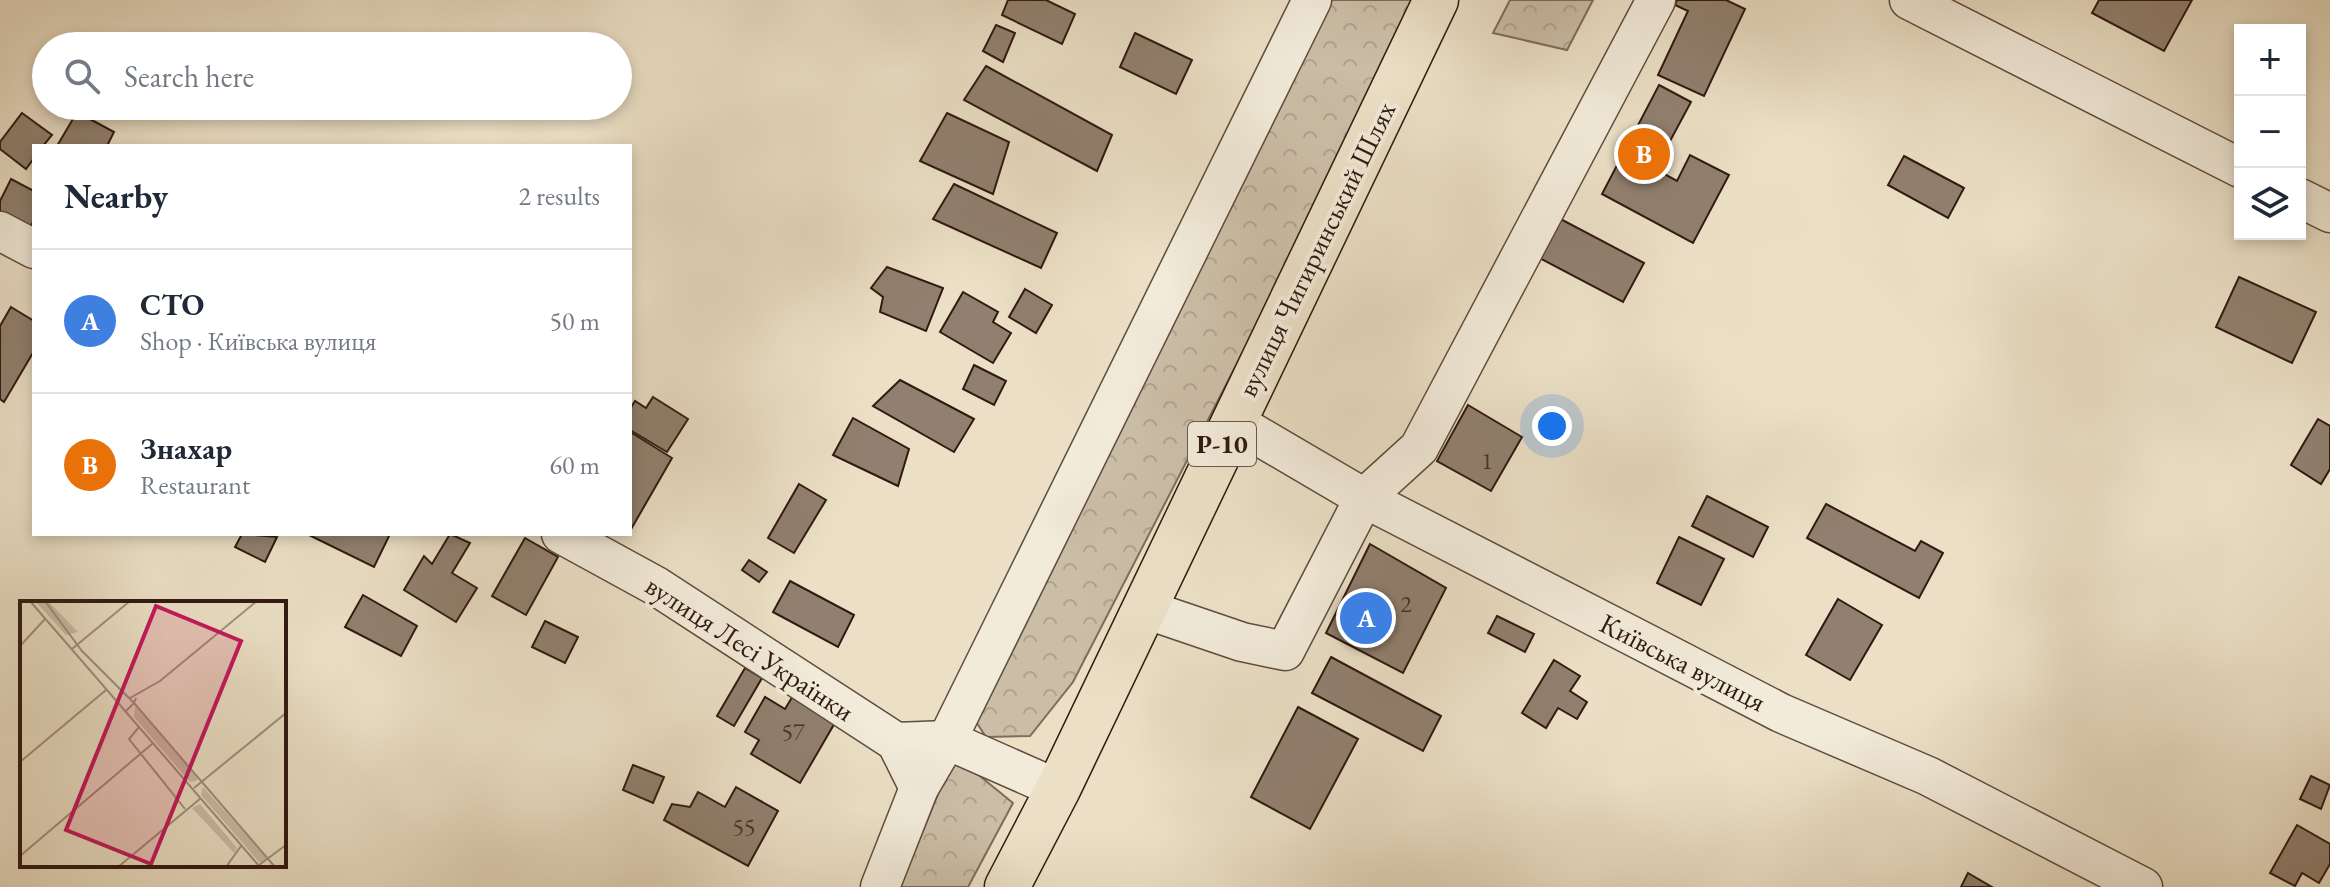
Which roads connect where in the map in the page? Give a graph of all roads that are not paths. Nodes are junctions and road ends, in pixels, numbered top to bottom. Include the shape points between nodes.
1 (1312, 0) edge
2 (1436, 0) edge
3 (1656, 0) edge
4 (1909, 0) edge
5 (2234, 165) edge
6 (2306, 201) edge
7 (2330, 213) edge
8 (0, 231) edge
9 (32, 248) edge
10 (1233, 421) junction
11 (1364, 498) junction
12 (565, 536) edge
13 (1142, 608) junction
14 (947, 740) junction
15 (896, 742) junction
16 (919, 788) junction
17 (1058, 789) junction
18 (880, 887) edge
19 (1007, 887) edge
20 (2143, 887) edge

1 - 14 street
2 - 10 main road, вулиця Чигиринський Шлях / Р-10
3 - 11 street via 1419,448
4 - 5 street
6 - 7 street
8 - 9 street
10 - 11 street, Київська вулиця
10 - 13 main road, вулиця Чигиринський Шлях / Р-10
11 - 13 street via 1285,651
11 - 20 street, Київська вулиця via 1781,713 1928,776
12 - 15 street, вулиця Лесі Українки via 656,586
13 - 17 main road, вулиця Чигиринський Шлях / Р-10
14 - 15 street
14 - 16 street
14 - 17 street
15 - 16 street
16 - 18 street
17 - 19 main road, вулиця Чигиринський Шлях / Р-10

